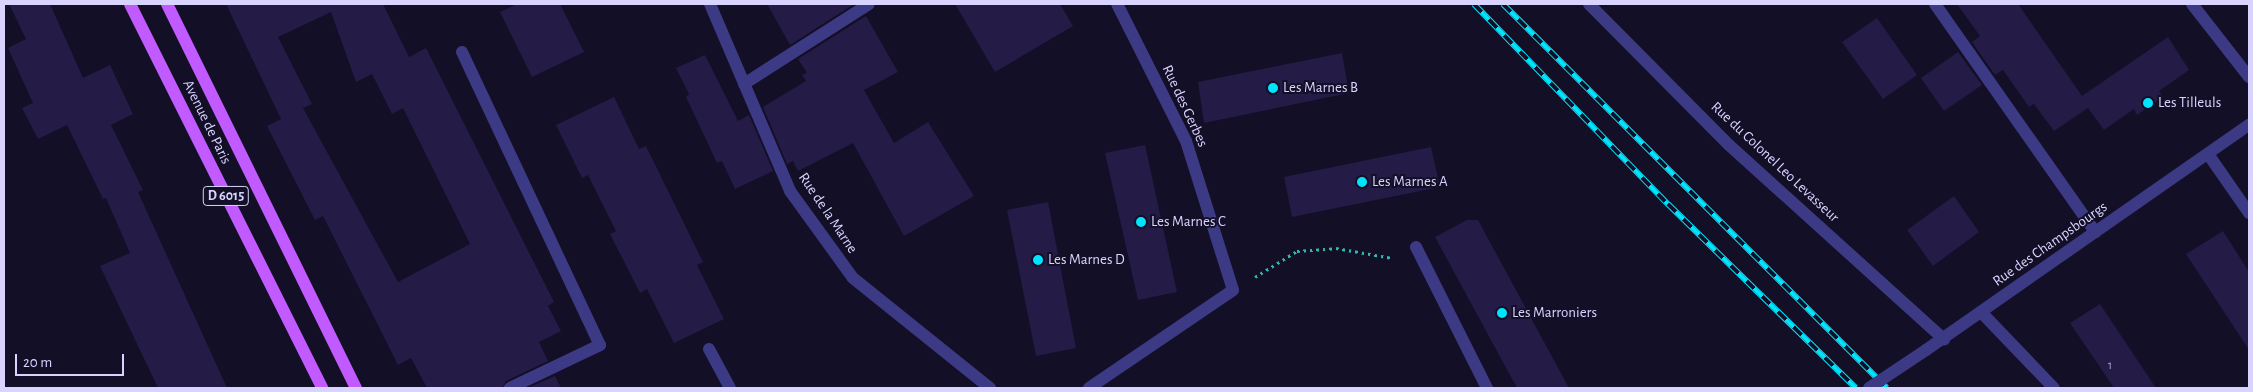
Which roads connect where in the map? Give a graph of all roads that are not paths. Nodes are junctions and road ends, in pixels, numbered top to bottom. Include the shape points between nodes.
1 (130, 4) edge
2 (167, 4) edge
3 (710, 4) edge
4 (869, 4) edge
5 (1117, 4) edge
6 (1589, 4) edge
7 (1936, 4) edge
8 (2192, 4) edge
9 (462, 52) dead end
10 (2249, 77) edge
11 (744, 84) junction
12 (2249, 124) edge
13 (2208, 154) junction
14 (2249, 213) edge
15 (2095, 232) junction
16 (1416, 247) road end
17 (1981, 312) junction
18 (1944, 338) junction
19 (709, 349) dead end
20 (322, 388) edge
21 (356, 388) edge
22 (510, 388) edge
23 (730, 388) edge
24 (990, 388) edge
25 (1089, 388) edge
26 (1487, 388) edge
27 (1869, 388) edge
28 (2054, 388) edge

1 - 20 main road, Avenue de Paris / D 6015
2 - 21 main road, Avenue de Paris / D 6015
3 - 11 street, Rue de la Marne
4 - 11 street
5 - 25 street, Rue des Gerbes via 1186,141 1233,290
6 - 18 street, Rue du Colonel Leo Levasseur via 1729,145
7 - 15 street
8 - 10 street
9 - 22 street via 600,345
11 - 24 street, Rue de la Marne via 790,191 853,278
12 - 13 street, Rue des Champsbourgs
13 - 14 street
13 - 15 street, Rue des Champsbourgs
15 - 17 street, Rue des Champsbourgs
16 - 26 street
17 - 18 street, Rue des Champsbourgs
17 - 28 street
18 - 27 street, Rue des Champsbourgs, bridge
19 - 23 street

